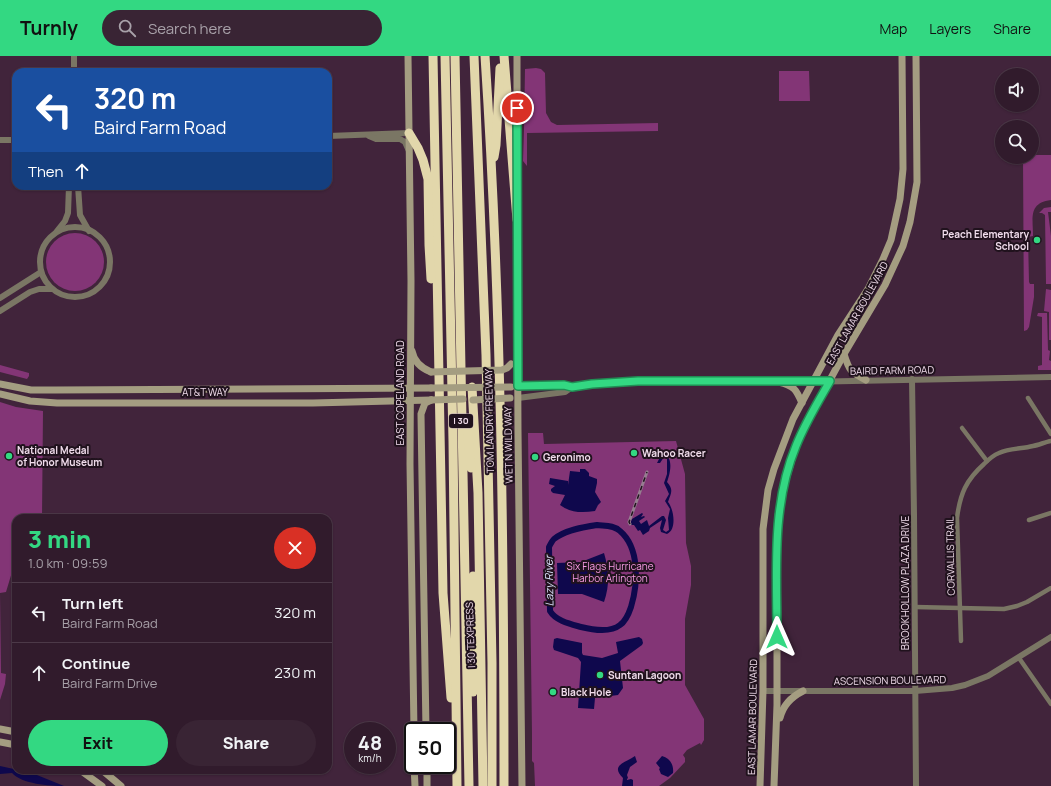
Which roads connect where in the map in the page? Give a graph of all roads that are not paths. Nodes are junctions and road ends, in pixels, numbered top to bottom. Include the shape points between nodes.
1 (74, 56) edge
2 (408, 56) edge
3 (433, 56) edge
4 (445, 56) edge
5 (455, 56) edge
6 (474, 56) edge
7 (485, 56) edge
8 (500, 56) edge
9 (504, 56) edge
10 (517, 56) edge
11 (902, 56) edge
12 (916, 56) edge
13 (74, 68) edge
14 (409, 133) junction
15 (368, 135) junction
16 (332, 136) edge
17 (0, 140) edge
18 (12, 140) edge
19 (409, 152) junction
20 (491, 174) junction
21 (69, 190) edge
22 (78, 190) edge
23 (517, 220) junction
24 (89, 230) junction
25 (56, 233) junction
26 (891, 240) junction
27 (903, 246) junction
28 (41, 272) junction
29 (52, 289) junction
30 (0, 298) edge
31 (0, 311) edge
32 (437, 322) junction
33 (518, 339) junction
34 (411, 343) junction
35 (844, 354) junction
36 (1051, 377) edge
37 (912, 379) junction
38 (866, 380) junction
39 (830, 381) junction
40 (779, 382) junction
41 (814, 382) junction
42 (0, 384) edge
43 (467, 387) junction
44 (514, 387) junction
45 (572, 387) junction
46 (411, 388) junction
47 (0, 394) edge
48 (518, 398) junction
49 (1028, 398) dead end
50 (463, 399) junction
51 (431, 400) junction
52 (473, 400) junction
53 (411, 402) junction
54 (802, 403) junction
55 (962, 428) dead end
56 (1051, 434) edge
57 (1051, 441) edge
58 (987, 461) junction
59 (474, 482) junction
60 (423, 499) junction
61 (410, 500) junction
62 (1051, 513) edge
63 (1029, 520) dead end
64 (763, 529) junction
65 (777, 530) junction
66 (1051, 588) edge
67 (915, 607) junction
68 (960, 608) junction
69 (1051, 637) edge
70 (961, 641) dead end
71 (1019, 658) junction
72 (763, 691) junction
73 (777, 691) junction
74 (803, 691) junction
75 (915, 691) junction
76 (1051, 704) edge
77 (456, 716) junction
78 (414, 722) edge
79 (426, 722) edge
80 (0, 729) edge
81 (12, 731) edge
82 (776, 731) junction
83 (0, 742) edge
84 (12, 744) edge
85 (87, 774) edge
86 (107, 774) edge
87 (414, 774) edge
88 (427, 774) edge
89 (102, 786) edge
90 (121, 786) edge
91 (415, 786) edge
92 (427, 786) edge
93 (457, 786) edge
94 (468, 786) edge
95 (474, 786) edge
96 (483, 786) edge
97 (492, 786) edge
98 (504, 786) edge
99 (522, 786) edge
100 (760, 786) edge
101 (774, 786) edge
102 (916, 786) edge

1 - 13 street
2 - 14 main road, EAST COPELAND ROAD
3 - 32 highway
4 - 77 highway, I 30
5 - 94 highway, I 30
6 - 97 highway via 486,363
7 - 20 highway, TOM LANDRY FREEWAY
8 - 20 highway via 496,145
9 - 23 highway
10 - 23 main road, WET N WILD WAY
11 - 26 main road, EAST LAMAR BOULEVARD via 903,169 900,199
12 - 27 main road, EAST LAMAR BOULEVARD via 917,182
14 - 15 street
14 - 19 main road, EAST COPELAND ROAD
14 - 32 highway via 424,160 428,179 429,252
15 - 16 street
15 - 19 street via 376,139 400,139 405,142
17 - 18 street
19 - 34 main road, EAST COPELAND ROAD
20 - 98 highway, TOM LANDRY FREEWAY via 500,390
21 - 25 street via 68,213
22 - 24 street via 80,214
23 - 33 main road, WET N WILD WAY
24 - 25 street via 72,228
24 - 29 street via 99,237 108,253 109,265 104,282 96,290 81,297 65,296
25 - 28 street via 42,250
26 - 27 main road
26 - 41 main road, EAST LAMAR BOULEVARD via 868,288 838,335
27 - 35 main road, EAST LAMAR BOULEVARD via 885,285
28 - 29 street
28 - 30 street
29 - 31 street via 30,292
32 - 77 highway via 443,593 450,693
33 - 34 main road, bridge via 511,364 502,370 431,372 423,369 417,362 413,356
33 - 44 main road, WET N WILD WAY
34 - 46 main road, EAST COPELAND ROAD
35 - 38 main road via 849,369
35 - 39 main road, EAST LAMAR BOULEVARD
36 - 37 street, BAIRD FARM ROAD
37 - 38 street, BAIRD FARM ROAD
37 - 67 street, BROOKHOLLOW PLAZA DRIVE
38 - 39 street, BAIRD FARM ROAD
39 - 41 street, BAIRD FARM ROAD
39 - 65 main road, EAST LAMAR BOULEVARD via 793,452 782,493
40 - 41 street, BAIRD FARM ROAD
40 - 45 street, BAIRD FARM ROAD via 638,381
40 - 54 main road via 793,387
41 - 54 main road, EAST LAMAR BOULEVARD
42 - 46 main road, AT&T WAY via 31,390
43 - 44 main road, AT&T WAY, bridge
43 - 46 main road, AT&T WAY, bridge
43 - 50 highway, bridge
43 - 52 highway
44 - 45 street
44 - 48 main road, WET N WILD WAY
45 - 48 street via 565,392
46 - 53 main road, EAST COPELAND ROAD
47 - 53 main road, AT&T WAY via 30,401 58,403
48 - 52 main road, AT&T WAY, bridge
48 - 99 main road, WET N WILD WAY
49 - 56 street
50 - 51 main road, AT&T WAY, bridge
50 - 52 main road, AT&T WAY, bridge
50 - 59 highway
51 - 53 main road, AT&T WAY
51 - 60 main road, EAST COPELAND ROAD via 422,408 421,414
52 - 59 highway
53 - 61 main road, EAST COPELAND ROAD
54 - 64 main road, EAST LAMAR BOULEVARD via 789,428 774,469
55 - 58 street
57 - 58 street, CORVALLIS TRAIL via 999,453
58 - 68 street, CORVALLIS TRAIL via 968,481 959,504 957,518
59 - 95 highway
59 - 96 highway, I 30 TEXPRESS
60 - 61 main road
60 - 79 main road, EAST COPELAND ROAD
61 - 78 main road, EAST COPELAND ROAD
62 - 63 street
64 - 65 main road
64 - 72 main road, EAST LAMAR BOULEVARD
65 - 73 main road, EAST LAMAR BOULEVARD
66 - 68 street via 1027,602 1004,609
67 - 68 street
67 - 75 street, BROOKHOLLOW PLAZA DRIVE
68 - 70 street, CORVALLIS TRAIL
69 - 71 street, ASCENSION BOULEVARD
71 - 75 street, ASCENSION BOULEVARD via 988,676 964,685
71 - 76 street
72 - 73 street, ASCENSION BOULEVARD
72 - 100 main road, EAST LAMAR BOULEVARD
73 - 74 street, ASCENSION BOULEVARD
73 - 82 main road, EAST LAMAR BOULEVARD
74 - 75 street, ASCENSION BOULEVARD
74 - 82 main road via 795,695 781,711
75 - 102 street, BROOKHOLLOW PLAZA DRIVE
77 - 93 highway, I 30
80 - 81 main road
82 - 101 main road, EAST LAMAR BOULEVARD
83 - 84 main road
85 - 89 main road
86 - 90 main road
87 - 91 main road
88 - 92 main road

